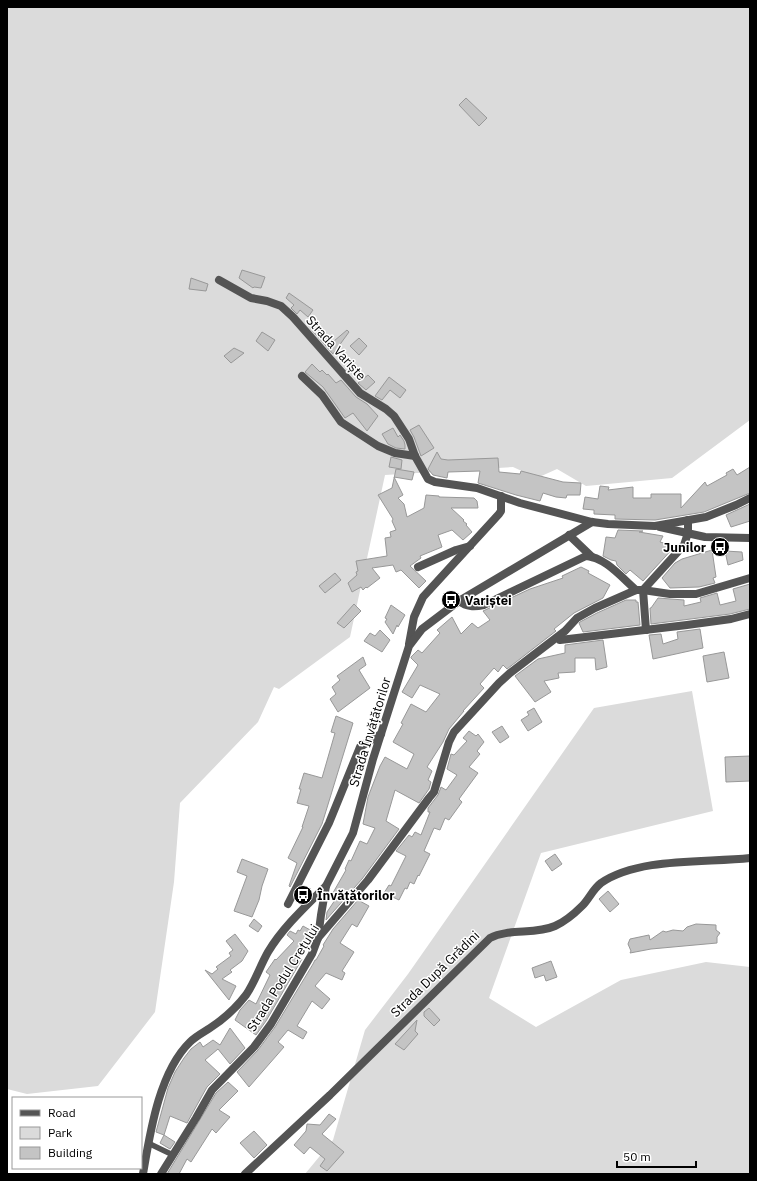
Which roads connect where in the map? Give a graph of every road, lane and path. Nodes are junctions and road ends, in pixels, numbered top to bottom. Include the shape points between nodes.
1 (219, 280) dead end
2 (302, 376) dead end
3 (415, 456) junction
4 (501, 496) junction
5 (750, 498) edge
6 (688, 520) junction
7 (592, 522) junction
8 (655, 526) junction
9 (688, 533) junction
10 (569, 535) junction
11 (750, 538) edge
12 (471, 546) junction
13 (592, 557) junction
14 (418, 567) dead end
15 (750, 578) edge
16 (639, 590) junction
17 (459, 601) junction
18 (750, 614) edge
19 (646, 630) junction
20 (560, 640) dead end
21 (409, 646) junction
22 (381, 734) junction
23 (750, 858) edge
24 (326, 886) junction
25 (288, 904) dead end
26 (318, 938) junction
27 (148, 1143) junction
28 (173, 1155) junction
29 (143, 1174) edge
30 (161, 1174) edge
31 (245, 1174) edge

1 - 3 street, Strada Variște via 251,298 282,306 360,393 394,416
2 - 3 street via 322,396 341,422 378,446 395,453
3 - 4 street, Strada Variște via 428,479 434,482 470,486
4 - 7 street, Strada Variște
4 - 12 street via 501,511
5 - 6 street via 706,517
6 - 8 street
6 - 9 street
7 - 8 street, Strada Variște
7 - 10 street, Strada Învățătorilor
8 - 9 street
9 - 11 street via 705,537
9 - 16 street, Strada Podul Crețului via 684,545
10 - 13 street
10 - 17 street, Strada Învățătorilor
12 - 14 street
12 - 21 street via 423,597 414,617
13 - 16 street via 606,564
13 - 17 street via 586,556 484,605 471,607
15 - 16 street via 696,594
16 - 19 street
16 - 26 street, Strada Podul Crețului via 577,618 510,673 459,725 449,742 434,792 368,880
17 - 21 street, Strada Învățătorilor via 422,629
18 - 19 street via 721,621
19 - 20 street
21 - 22 street, Strada Învățătorilor
22 - 24 street, Strada Învățătorilor via 352,833
22 - 25 street via 360,747 329,823
23 - 31 street, Strada După Grădini via 633,869 600,884 583,906 555,926 498,934 490,938 330,1095
24 - 26 street, Strada Învățătorilor
24 - 27 street, Strada Învățătorilor via 282,933 269,951 246,994 232,1011 191,1041 180,1055 161,1093
26 - 28 street, Strada Podul Crețului via 312,954 271,1024 254,1047 212,1090
27 - 28 lane
27 - 29 street, Strada Învățătorilor
28 - 30 street, Strada Podul Crețului

